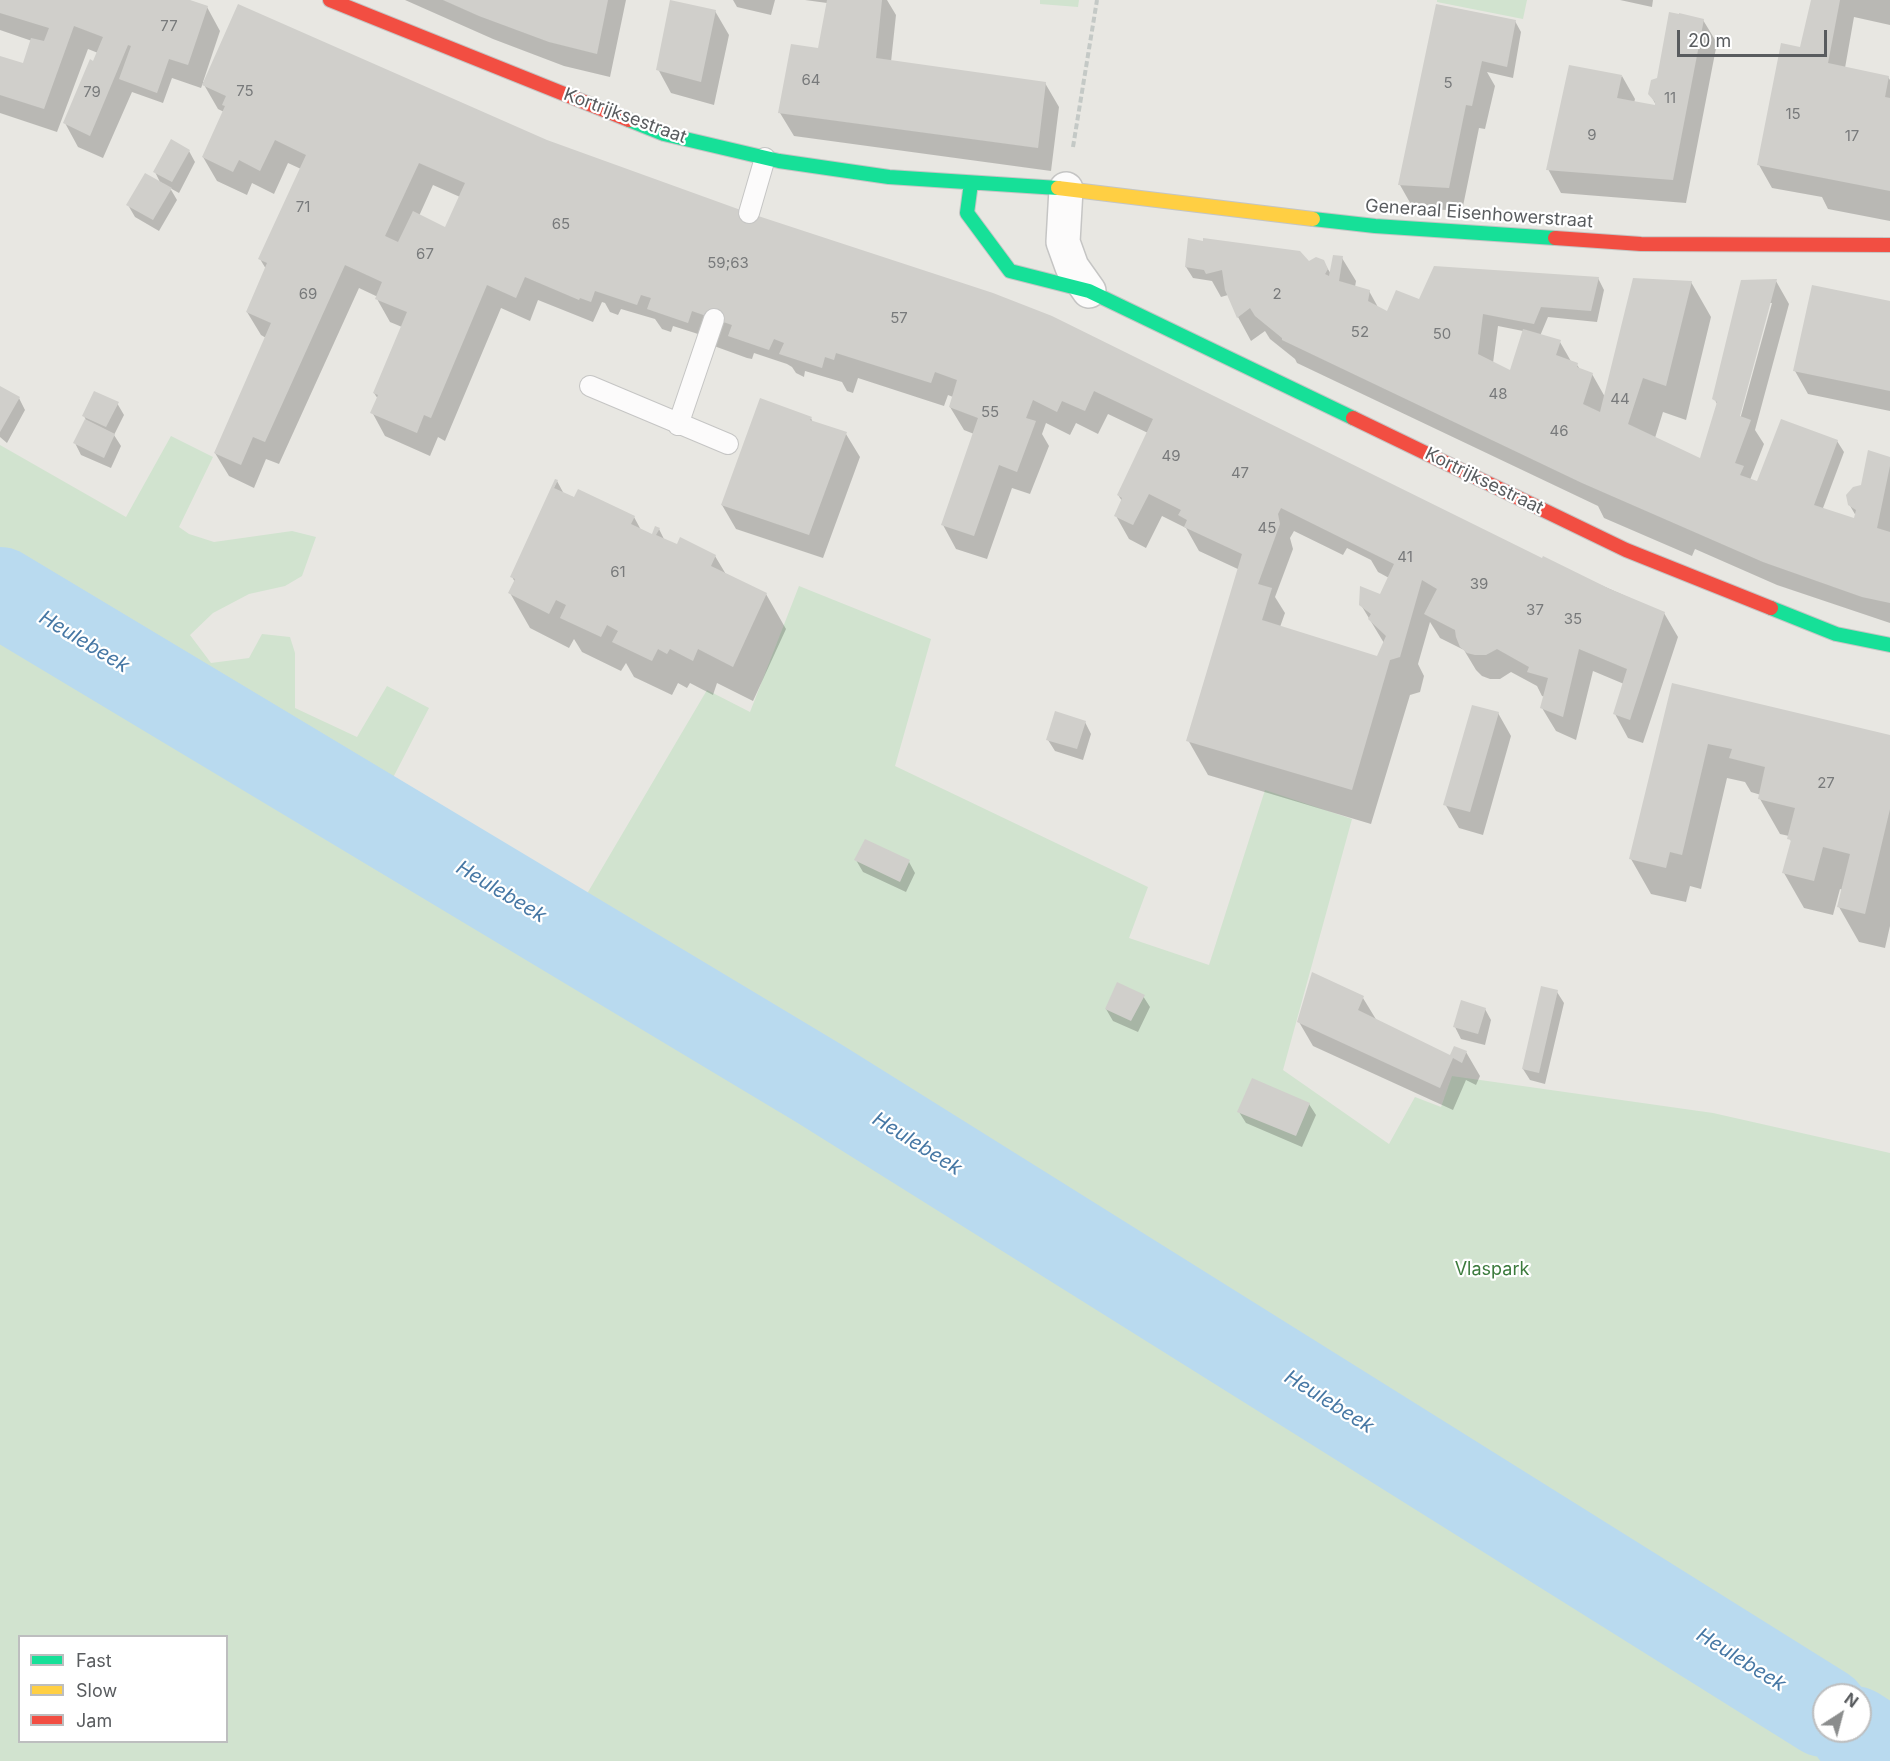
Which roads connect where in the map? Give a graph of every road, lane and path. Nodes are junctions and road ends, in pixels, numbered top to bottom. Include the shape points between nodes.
1 (330, 0) edge
2 (1096, 0) edge
3 (765, 158) junction
4 (971, 183) junction
5 (1066, 189) junction
6 (749, 213) dead end
7 (1890, 245) edge
8 (1089, 291) junction
9 (714, 319) dead end
10 (590, 386) dead end
11 (678, 425) junction
12 (728, 444) dead end
13 (1890, 645) edge

1 - 3 street, Kortrijksestraat via 664,134
2 - 5 path
3 - 4 street, Kortrijksestraat via 889,177
3 - 6 lane
4 - 5 street, Kortrijksestraat
4 - 8 street, Kortrijksestraat via 966,213 1010,271
5 - 7 street, Generaal Eisenhowerstraat via 1375,226 1641,244
5 - 8 street via 1064,242 1072,267
8 - 13 street, Kortrijksestraat via 1626,550 1836,634
9 - 11 lane
10 - 11 lane
11 - 12 lane

